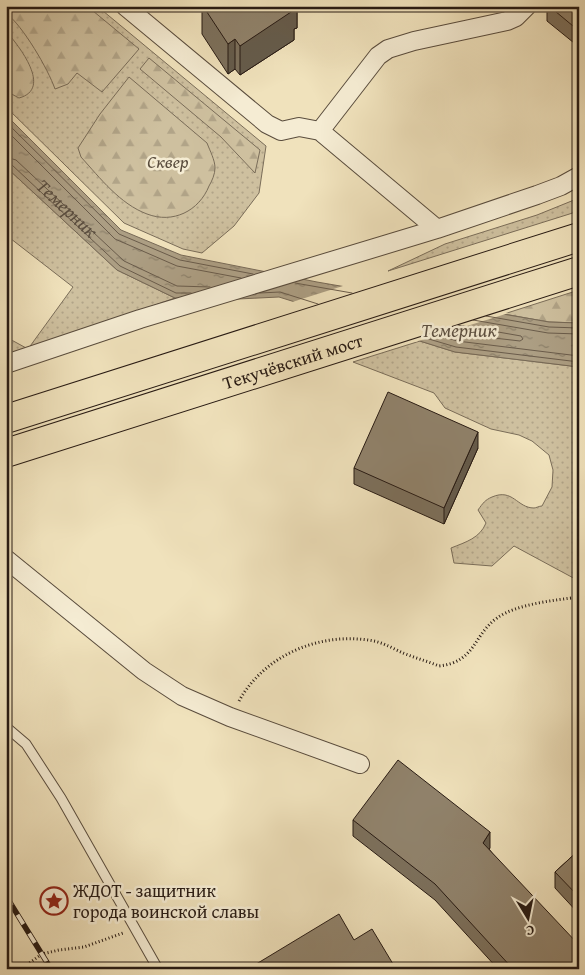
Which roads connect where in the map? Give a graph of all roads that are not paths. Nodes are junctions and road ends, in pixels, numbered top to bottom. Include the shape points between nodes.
1 (125, 6) edge
2 (527, 6) edge
3 (320, 131) junction
4 (579, 176) edge
5 (437, 228) junction
6 (579, 238) edge
7 (579, 271) edge
8 (6, 364) edge
9 (6, 419) edge
10 (6, 453) edge
11 (6, 559) edge
12 (6, 727) edge
13 (360, 764) dead end
14 (158, 969) edge

1 - 3 street via 267,124 281,131 299,127
2 - 3 street via 507,21 388,49 378,56
3 - 5 street
4 - 5 street via 561,186
5 - 8 street via 140,319
6 - 9 main road, Текучёвский мост
7 - 10 main road, Текучёвский мост
11 - 13 street via 144,671 182,696
12 - 14 lane via 26,744 61,798

